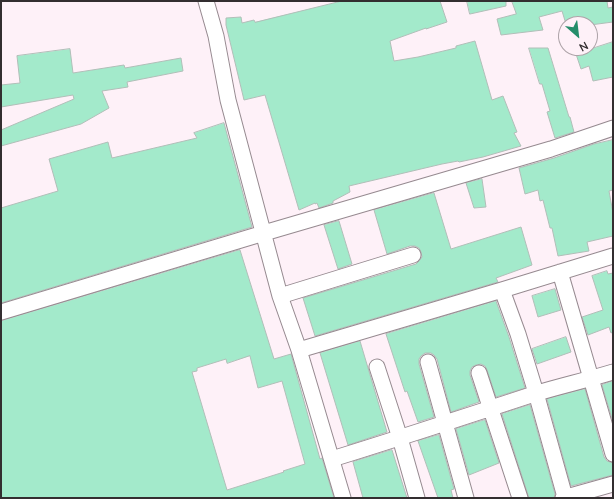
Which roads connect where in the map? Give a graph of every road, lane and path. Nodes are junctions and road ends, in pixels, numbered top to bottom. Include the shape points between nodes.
1 (206, 1) edge
2 (613, 128) edge
3 (264, 233) junction
4 (413, 255) dead end
5 (613, 256) edge
6 (560, 272) junction
7 (502, 290) junction
8 (280, 296) junction
9 (1, 312) edge
10 (299, 350) junction
11 (428, 362) dead end
12 (377, 367) dead end
13 (613, 372) edge
14 (479, 373) dead end
15 (592, 379) junction
16 (536, 393) junction
17 (491, 408) junction
18 (446, 423) junction
19 (400, 438) junction
20 (613, 454) edge
21 (332, 459) junction
22 (613, 484) edge
23 (343, 498) edge
24 (417, 498) edge
25 (466, 498) edge
26 (520, 498) edge
27 (564, 498) edge

1 - 3 street via 216,36 228,100
2 - 3 street via 551,149
3 - 8 street
3 - 9 street
4 - 8 street
5 - 6 street
6 - 7 street
6 - 15 street
7 - 10 street
7 - 16 street
8 - 10 street
10 - 21 street
11 - 18 street
12 - 19 street
13 - 15 street
14 - 17 street
15 - 16 street
15 - 20 street
16 - 17 street
16 - 27 street
17 - 18 street
17 - 26 street
18 - 19 street
18 - 25 street
19 - 21 street
19 - 24 street
21 - 23 street
22 - 27 street

